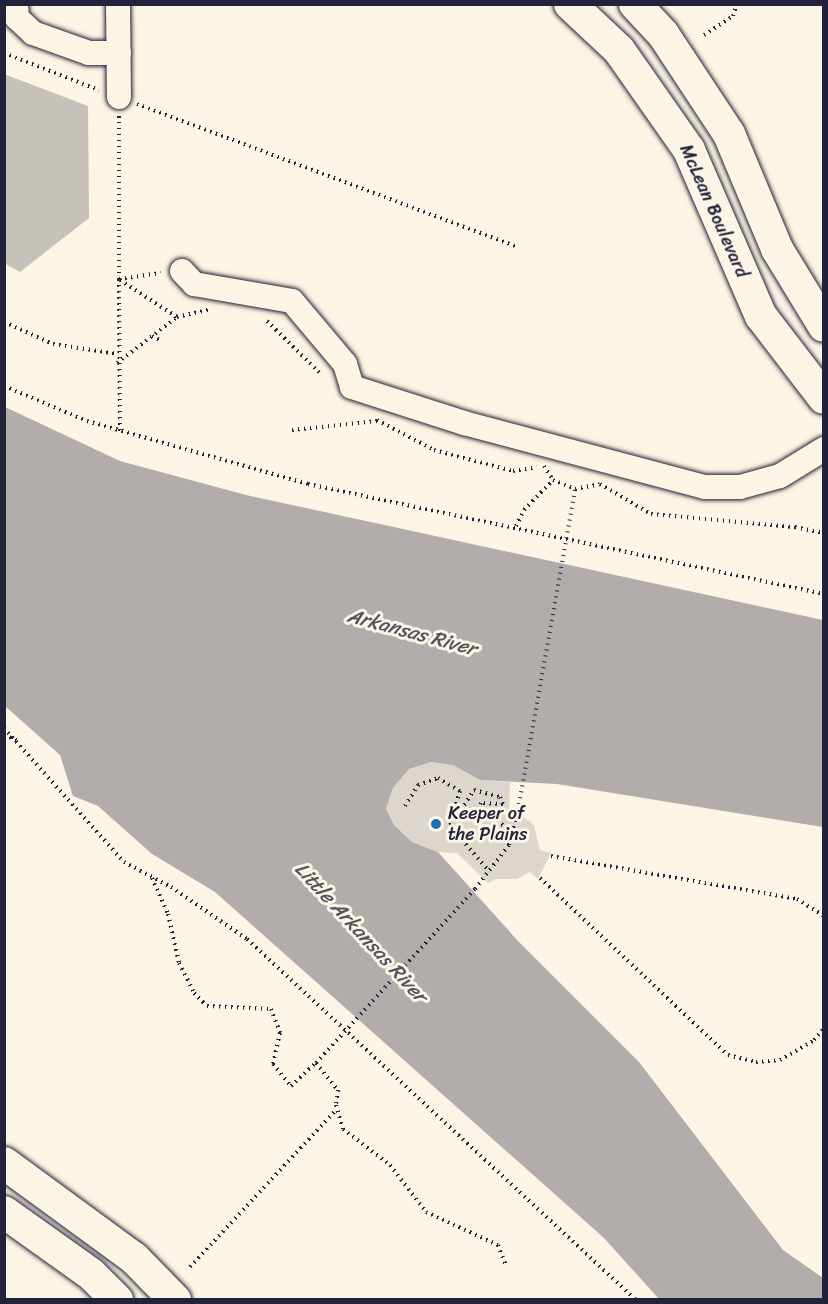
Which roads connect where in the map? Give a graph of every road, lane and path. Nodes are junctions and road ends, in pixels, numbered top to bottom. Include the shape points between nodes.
1 (16, 4) edge
2 (118, 4) edge
3 (570, 4) edge
4 (635, 4) edge
5 (737, 4) edge
6 (704, 35) dead end
7 (4, 53) edge
8 (119, 53) junction
9 (119, 97) junction
10 (518, 247) dead end
11 (182, 271) joint
12 (119, 279) junction
13 (210, 310) dead end
14 (177, 317) junction
15 (264, 319) dead end
16 (4, 322) edge
17 (824, 326) edge
18 (152, 336) junction
19 (160, 339) dead end
20 (118, 354) junction
21 (117, 363) junction
22 (326, 378) dead end
23 (4, 386) edge
24 (824, 398) edge
25 (366, 415) dead end
26 (379, 421) junction
27 (292, 430) dead end
28 (120, 432) junction
29 (534, 442) junction
30 (824, 449) edge
31 (543, 465) junction
32 (553, 480) junction
33 (575, 489) junction
34 (516, 526) junction
35 (824, 533) edge
36 (824, 594) edge
37 (4, 728) edge
38 (4, 735) edge
39 (21, 743) junction
40 (405, 806) dead end
41 (454, 806) junction
42 (513, 831) junction
43 (551, 856) dead end
44 (489, 871) junction
45 (152, 877) junction
46 (540, 878) dead end
47 (824, 916) edge
48 (824, 1028) edge
49 (316, 1063) junction
50 (337, 1109) junction
51 (4, 1163) edge
52 (4, 1212) edge
53 (506, 1266) dead end
54 (190, 1267) dead end
55 (117, 1299) edge
56 (175, 1299) edge
57 (636, 1299) edge

1 - 8 lane via 17,18 33,33 89,53
2 - 8 lane
3 - 24 main road, McLean Boulevard via 619,50 689,150 761,316
4 - 17 main road via 663,34 729,135 777,249
5 - 6 path via 733,16
7 - 9 path
8 - 9 lane
9 - 10 path
9 - 12 path
11 - 12 path
11 - 29 lane via 194,284 292,301 345,364 352,387
12 - 14 path
12 - 20 path
13 - 14 path
14 - 18 path
15 - 22 path
16 - 20 path via 53,344
18 - 19 path
18 - 21 path
20 - 21 path
21 - 28 path
23 - 28 path
25 - 26 path
26 - 27 path
26 - 31 path via 434,450 513,471
28 - 34 path via 308,484
29 - 30 lane via 705,487 740,487 780,476
29 - 31 path
31 - 32 path
32 - 33 path
32 - 34 path via 524,510
33 - 35 path via 600,484 651,514
33 - 42 path, bridge
34 - 36 path
37 - 39 path
38 - 39 path
39 - 45 path via 124,862
40 - 41 path via 418,785 438,778 460,791
41 - 42 path via 461,810 474,790 500,797 503,804 481,803 475,816 486,815
41 - 44 path via 450,826
42 - 44 path via 509,845
43 - 47 path via 797,899
44 - 49 path, bridge
45 - 49 path via 168,914 179,963 194,993 207,1006 271,1009 280,1033 273,1064 291,1086
45 - 57 path via 247,939
46 - 48 path via 728,1055 756,1062 780,1060 814,1040
49 - 50 path via 338,1090
50 - 53 path via 343,1129 390,1165 426,1212 498,1245
50 - 54 path
51 - 56 main road via 134,1258
52 - 55 main road via 91,1274

